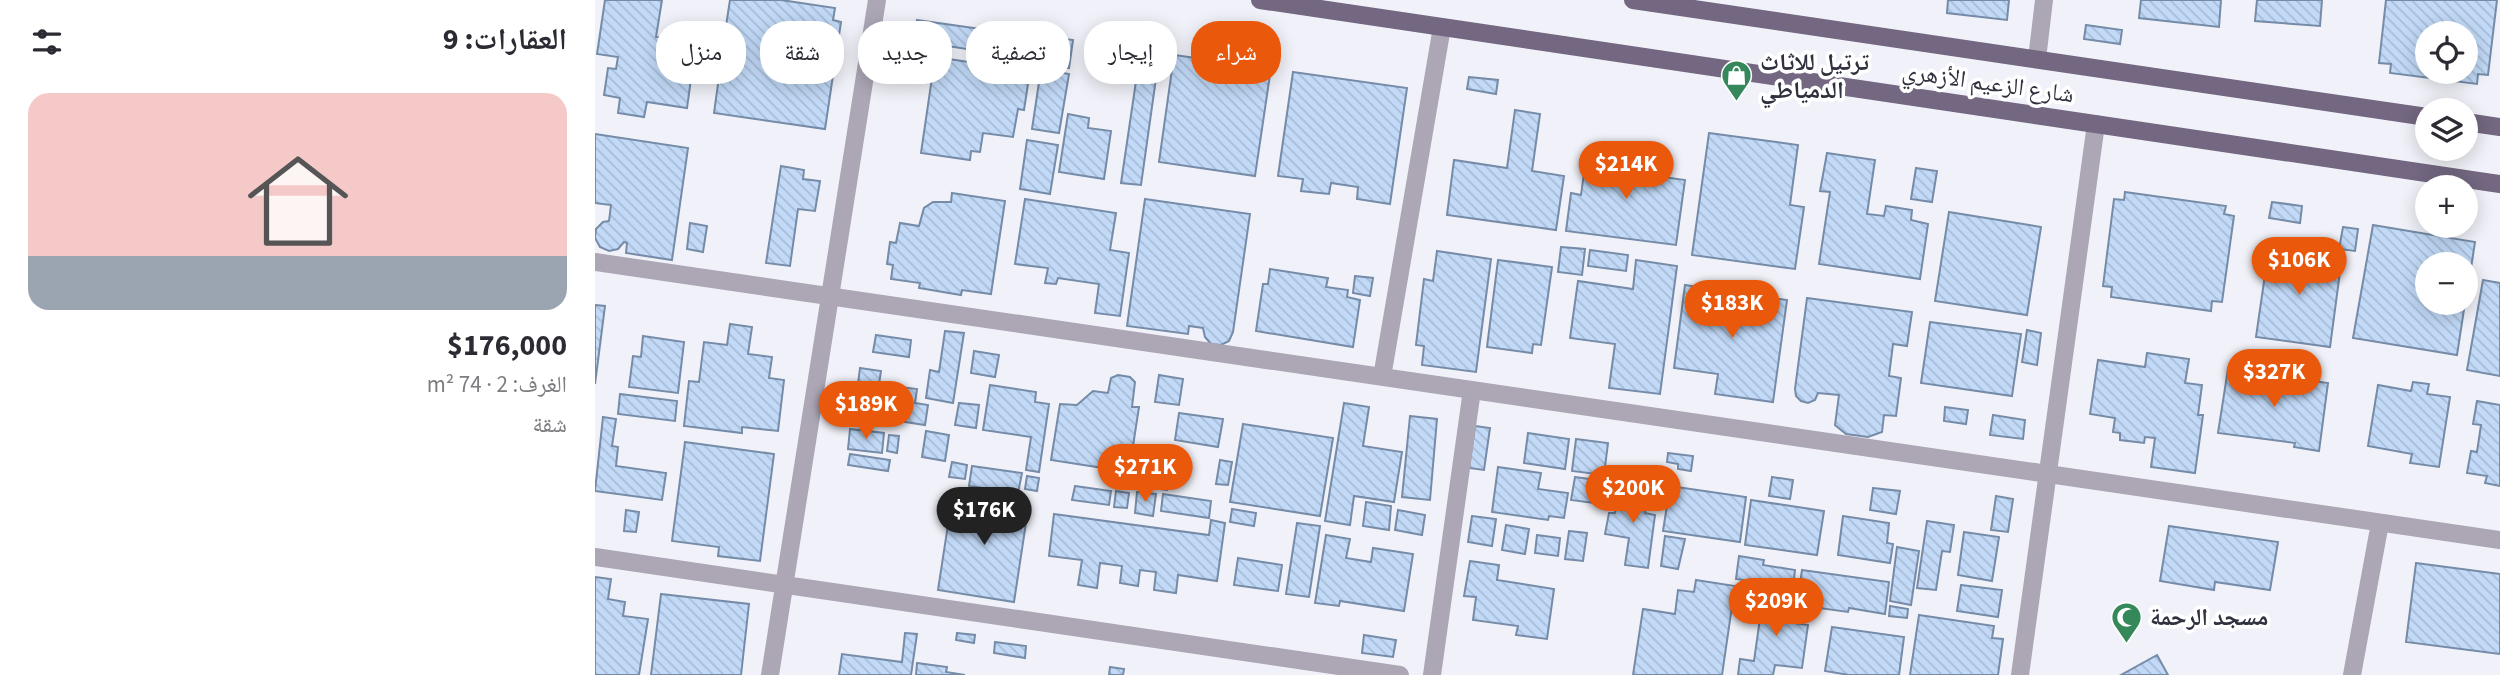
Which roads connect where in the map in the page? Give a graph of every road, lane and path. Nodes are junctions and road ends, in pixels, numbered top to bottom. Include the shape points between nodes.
1 (877, 0) edge
2 (1260, 0) edge
3 (1633, 0) edge
4 (2044, 0) edge
5 (1442, 27) junction
6 (2037, 59) junction
7 (2415, 115) edge
8 (2096, 124) junction
9 (2478, 124) edge
10 (2500, 127) edge
11 (2500, 184) edge
12 (595, 262) edge
13 (830, 296) junction
14 (1382, 377) junction
15 (1472, 390) junction
16 (2047, 474) junction
17 (2380, 523) junction
18 (2500, 540) edge
19 (595, 557) edge
20 (784, 585) junction
21 (770, 675) edge
22 (1400, 675) edge
23 (1432, 675) edge
24 (2020, 675) edge
25 (2352, 675) edge

1 - 13 street
2 - 5 main road, شارع الزعيم الأزهري
3 - 6 main road, شارع الزعيم الأزهري
4 - 6 street
5 - 8 main road, شارع الزعيم الأزهري
5 - 14 street
6 - 7 main road, شارع الزعيم الأزهري
8 - 11 main road, شارع الزعيم الأزهري
8 - 16 street
9 - 10 main road
12 - 13 street
13 - 14 street
13 - 20 street
14 - 15 street
15 - 16 street
15 - 23 street
16 - 17 street
16 - 24 street
17 - 18 street
17 - 25 street
19 - 20 street
20 - 21 street
20 - 22 street

